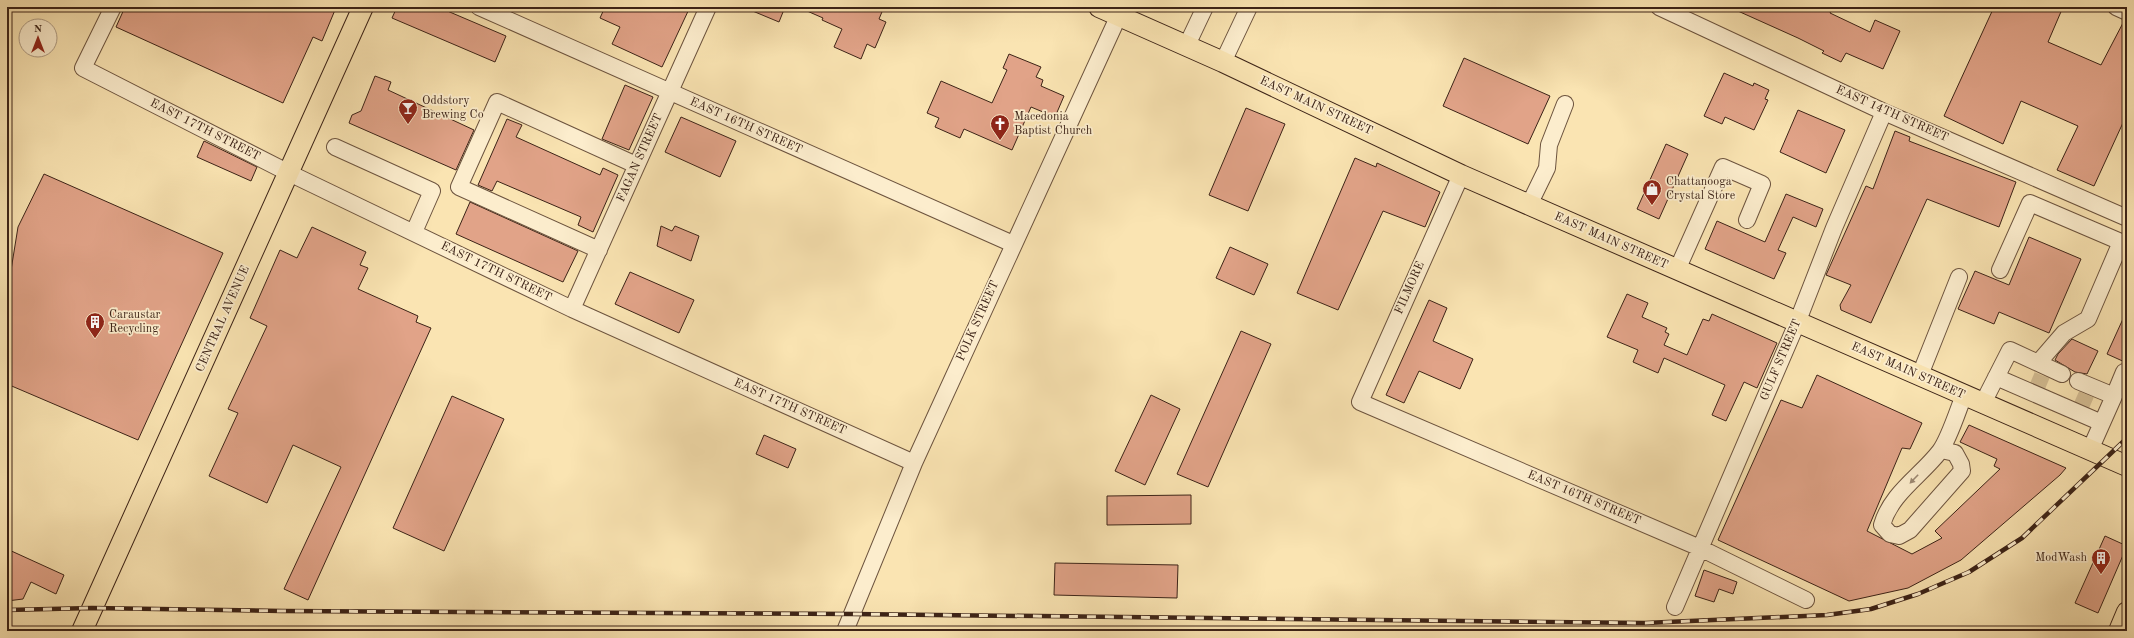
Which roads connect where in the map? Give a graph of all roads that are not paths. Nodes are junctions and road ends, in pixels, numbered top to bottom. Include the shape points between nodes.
1 (113, 7) edge
2 (363, 7) edge
3 (479, 7) edge
4 (708, 7) edge
5 (1099, 7) edge
6 (1205, 7) edge
7 (1248, 7) edge
8 (2116, 7) edge
9 (1665, 8) edge
10 (2127, 12) edge
11 (1119, 15) junction
12 (1187, 46) junction
13 (1223, 62) junction
14 (669, 92) junction
15 (1565, 104) dead end
16 (1884, 112) junction
17 (335, 147) dead end
18 (636, 165) junction
19 (289, 173) junction
20 (1461, 175) junction
21 (1529, 205) junction
22 (2127, 218) edge
23 (1747, 220) dead end
24 (414, 232) junction
25 (1013, 244) junction
26 (599, 250) junction
27 (2122, 256) edge
28 (1677, 270) junction
29 (2000, 270) dead end
30 (1959, 277) dead end
31 (572, 309) junction
32 (1797, 323) junction
33 (2042, 367) junction
34 (2124, 372) dead end
35 (2062, 374) dead end
36 (1920, 375) junction
37 (1996, 377) junction
38 (2085, 386) dead end
39 (1964, 395) junction
40 (2114, 396) junction
41 (1360, 402) joint
42 (1983, 403) junction
43 (2102, 424) junction
44 (1941, 450) junction
45 (2090, 450) junction
46 (914, 463) junction
47 (2127, 466) edge
48 (1700, 548) junction
49 (1806, 600) dead end
50 (1675, 607) dead end
51 (2127, 613) edge
52 (82, 631) edge
53 (845, 631) edge
54 (2119, 631) edge

1 - 19 street, EAST 17TH STREET via 83,68
2 - 19 main road, CENTRAL AVENUE
3 - 14 street, EAST 16TH STREET
4 - 14 street, FAGAN STREET
5 - 11 main road, EAST MAIN STREET
6 - 12 street
7 - 13 street
8 - 10 street
9 - 16 street, EAST 14TH STREET
11 - 12 main road, EAST MAIN STREET
11 - 25 street, POLK STREET
12 - 13 main road, EAST MAIN STREET
13 - 20 main road, EAST MAIN STREET
14 - 18 street, FAGAN STREET
14 - 25 street, EAST 16TH STREET
15 - 21 street via 1549,145 1547,168
16 - 22 street, EAST 14TH STREET
16 - 32 street, GULF STREET via 1834,228
17 - 24 street via 432,192
18 - 26 street, FAGAN STREET
18 - 26 street via 497,102 459,187
19 - 24 street, EAST 17TH STREET
19 - 52 main road, CENTRAL AVENUE
20 - 21 main road, EAST MAIN STREET
20 - 41 street, FILMORE
21 - 28 main road, EAST MAIN STREET
23 - 28 street via 1762,184 1723,166
24 - 31 street, EAST 17TH STREET
25 - 46 street, POLK STREET
26 - 31 street, FAGAN STREET
27 - 29 street via 2120,242 2030,203
27 - 33 street via 2088,319 2064,333
28 - 32 main road, EAST MAIN STREET
30 - 36 street
31 - 46 street, EAST 17TH STREET
32 - 36 main road, EAST MAIN STREET
32 - 48 street, GULF STREET
33 - 35 street
33 - 37 street via 2010,350
34 - 40 street
36 - 39 main road, EAST MAIN STREET
37 - 42 street
37 - 43 street via 2035,392
38 - 40 street
39 - 42 main road, EAST MAIN STREET
39 - 44 street
40 - 43 street
41 - 48 street, EAST 16TH STREET
42 - 45 main road, EAST MAIN STREET
43 - 45 street
44 -> 44 street via 1898,495 1885,513 1882,525 1890,534 1899,536 1910,530 1962,471 1955,454
45 - 47 main road, EAST MAIN STREET
46 - 53 street, POLK STREET
48 - 49 street, EAST 16TH STREET
48 - 50 street, GULF STREET
51 - 54 main road

